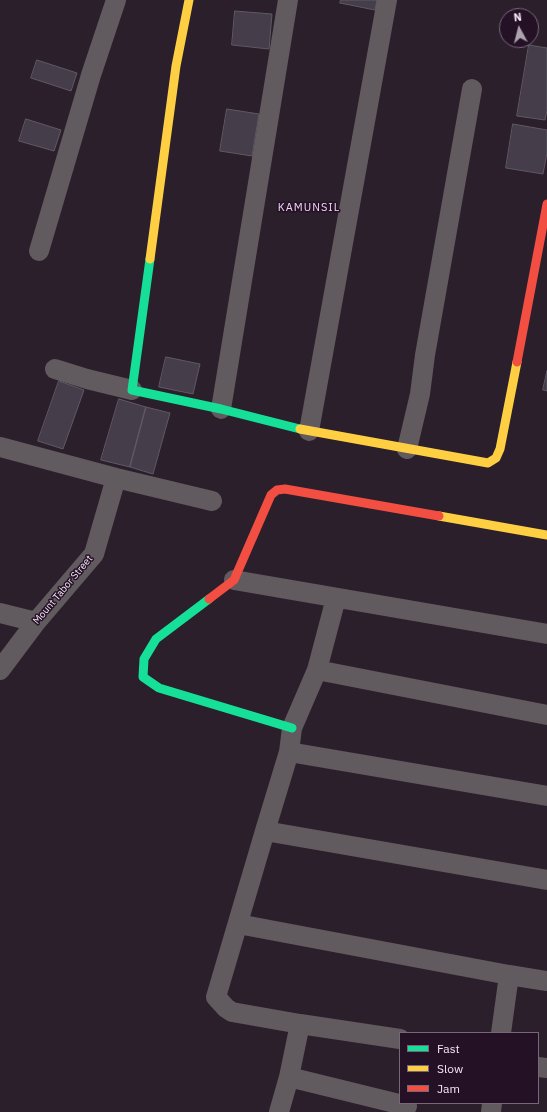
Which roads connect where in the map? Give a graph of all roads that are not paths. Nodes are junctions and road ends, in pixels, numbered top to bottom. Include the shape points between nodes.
1 (116, 0) edge
2 (188, 0) edge
3 (288, 0) edge
4 (387, 0) edge
5 (472, 90) dead end
6 (547, 204) edge
7 (39, 251) dead end
8 (55, 369) dead end
9 (132, 390) junction
10 (221, 409) junction
11 (309, 431) junction
12 (0, 447) edge
13 (407, 449) junction
14 (116, 478) junction
15 (212, 502) dead end
16 (547, 535) edge
17 (234, 580) junction
18 (336, 598) junction
19 (0, 612) edge
20 (36, 622) junction
21 (547, 634) edge
22 (0, 670) edge
23 (318, 670) junction
24 (547, 715) edge
25 (292, 728) junction
26 (289, 752) junction
27 (547, 796) edge
28 (265, 831) junction
29 (547, 880) edge
30 (238, 924) junction
31 (509, 975) junction
32 (547, 981) edge
33 (300, 1024) junction
34 (501, 1032) edge
35 (399, 1039) edge
36 (289, 1077) junction
37 (407, 1107) edge
38 (279, 1112) edge

1 - 7 street
2 - 9 street via 176,66
3 - 10 street
4 - 11 street
5 - 13 street via 420,394
6 - 13 street via 499,455 488,463
8 - 9 street
9 - 10 street
10 - 11 street
11 - 13 street
12 - 14 street
14 - 15 street
14 - 20 street, Mount Tabor Street via 94,554
16 - 17 street via 277,490 271,495
17 - 18 street
17 - 25 street via 156,639 144,659 143,677 159,688
18 - 21 street
18 - 23 street
19 - 20 street
20 - 22 street, Mount Tabor Street
23 - 24 street
23 - 25 street
25 - 26 street
26 - 27 street
26 - 28 street
28 - 29 street
28 - 30 street
30 - 31 street
30 - 33 street via 216,997 232,1012
31 - 32 street
31 - 34 street
33 - 35 street
33 - 36 street
36 - 37 street
36 - 38 street

